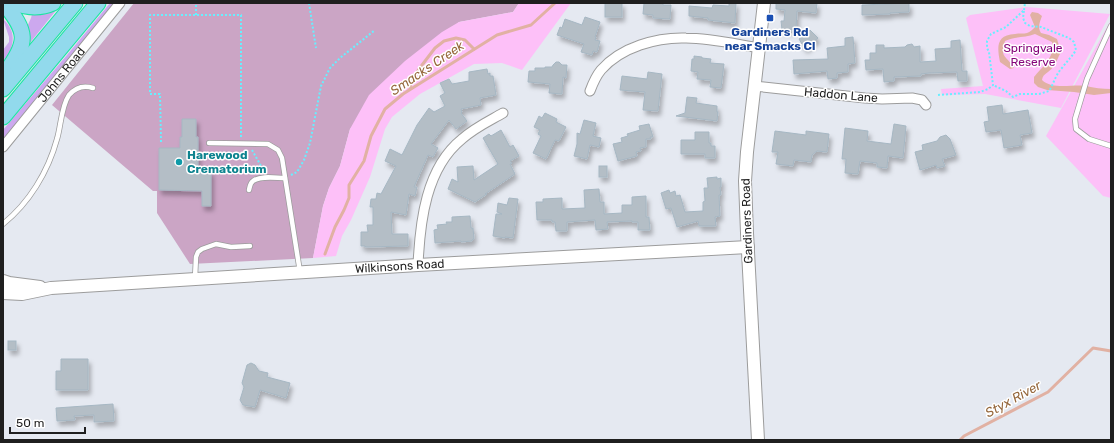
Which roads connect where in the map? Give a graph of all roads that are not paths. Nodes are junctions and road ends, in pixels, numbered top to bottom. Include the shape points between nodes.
1 (4, 3) edge
2 (14, 3) edge
3 (53, 3) edge
4 (75, 3) edge
5 (98, 3) edge
6 (120, 3) edge
7 (764, 3) edge
8 (1111, 26) edge
9 (759, 48) junction
10 (3, 76) edge
11 (754, 86) junction
12 (94, 88) dead end
13 (3, 89) edge
14 (590, 91) dead end
15 (926, 105) dead end
16 (503, 113) dead end
17 (3, 117) edge
18 (209, 143) dead end
19 (1111, 146) edge
20 (3, 147) edge
21 (285, 178) junction
22 (250, 190) dead end
23 (3, 224) edge
24 (250, 246) dead end
25 (748, 247) junction
26 (418, 265) junction
27 (300, 272) junction
28 (195, 278) junction
29 (3, 281) edge
30 (51, 288) junction
31 (3, 293) edge
32 (758, 440) edge

1 - 10 highway via 20,26 22,41 18,55
2 - 3 highway via 36,8
4 - 13 highway
5 - 17 highway, Johns Road
6 - 20 street, Johns Road
7 - 9 street, Gardiners Road
8 - 19 lane via 1088,79 1075,119 1076,129 1089,139
9 - 11 street, Gardiners Road
9 - 14 street via 691,38 653,42 621,54 608,63 596,77
11 - 15 street, Haddon Lane via 865,98 912,98 922,100
11 - 25 street, Gardiners Road via 746,152
12 - 23 lane via 83,86 69,95 65,102 57,141 46,168 26,200
16 - 26 street via 461,139 438,166 426,199
18 - 21 lane via 268,144 278,150
21 - 22 lane via 258,179 253,181
21 - 27 lane
24 - 28 lane via 231,247 216,244 202,249 196,257
25 - 26 street, Wilkinsons Road
25 - 32 street, Gardiners Road
26 - 27 street, Wilkinsons Road
27 - 28 street, Wilkinsons Road
28 - 30 street, Wilkinsons Road
29 - 30 street, Wilkinsons Road
30 - 31 street, Wilkinsons Road via 22,294

